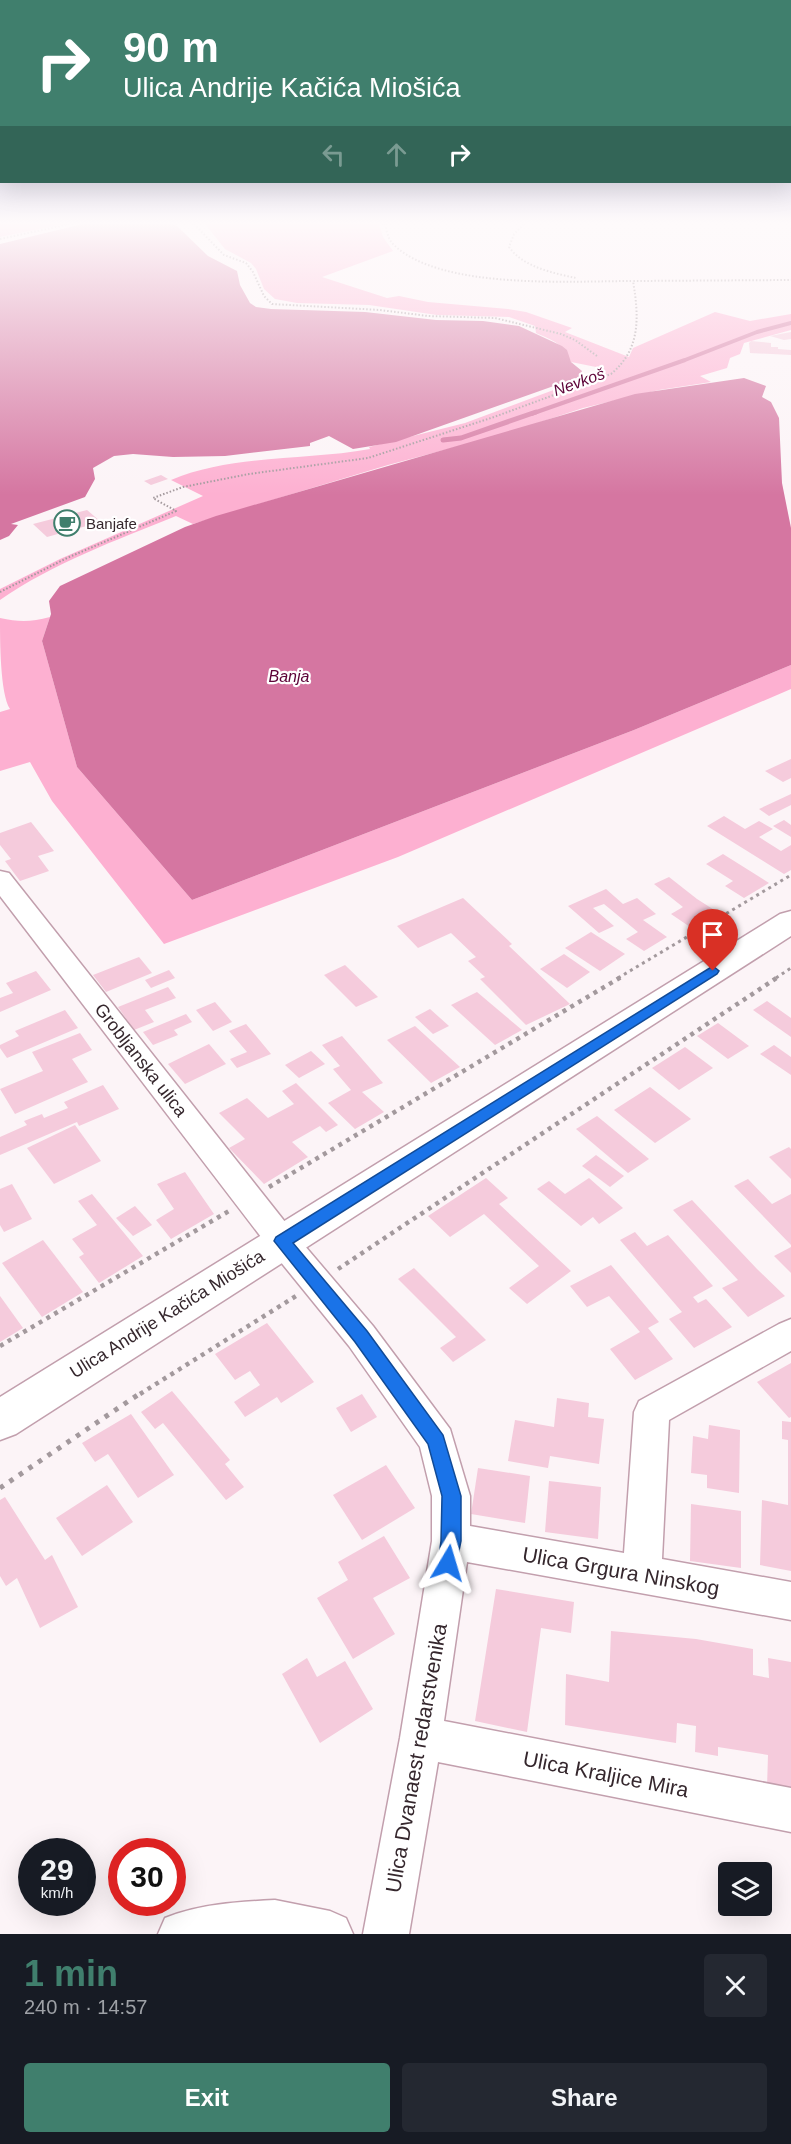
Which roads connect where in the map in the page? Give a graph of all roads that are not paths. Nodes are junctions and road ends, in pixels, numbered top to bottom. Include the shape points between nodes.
1 (0, 879) edge
2 (791, 921) edge
3 (282, 1241) junction
4 (791, 1334) edge
5 (0, 1420) edge
6 (451, 1541) junction
7 (642, 1574) junction
8 (791, 1601) edge
9 (421, 1738) junction
10 (791, 1809) edge
11 (181, 1934) edge
12 (330, 1934) edge
13 (386, 1934) edge

1 - 3 street, Grobljanska ulica
2 - 3 main road, Ulica Andrije Kačića Miošića
3 - 5 main road, Ulica Andrije Kačića Miošića
3 - 6 street, Ulica Dvanaest redarstvenika via 361,1336 437,1441 451,1496
4 - 7 street via 652,1412
6 - 7 street, Ulica Grgura Ninskog
6 - 9 street, Ulica Dvanaest redarstvenika
7 - 8 street, Ulica Grgura Ninskog
9 - 10 street, Ulica Kraljice Mira
9 - 13 street, Ulica Dvanaest redarstvenika
11 - 12 street via 238,1924 275,1923

